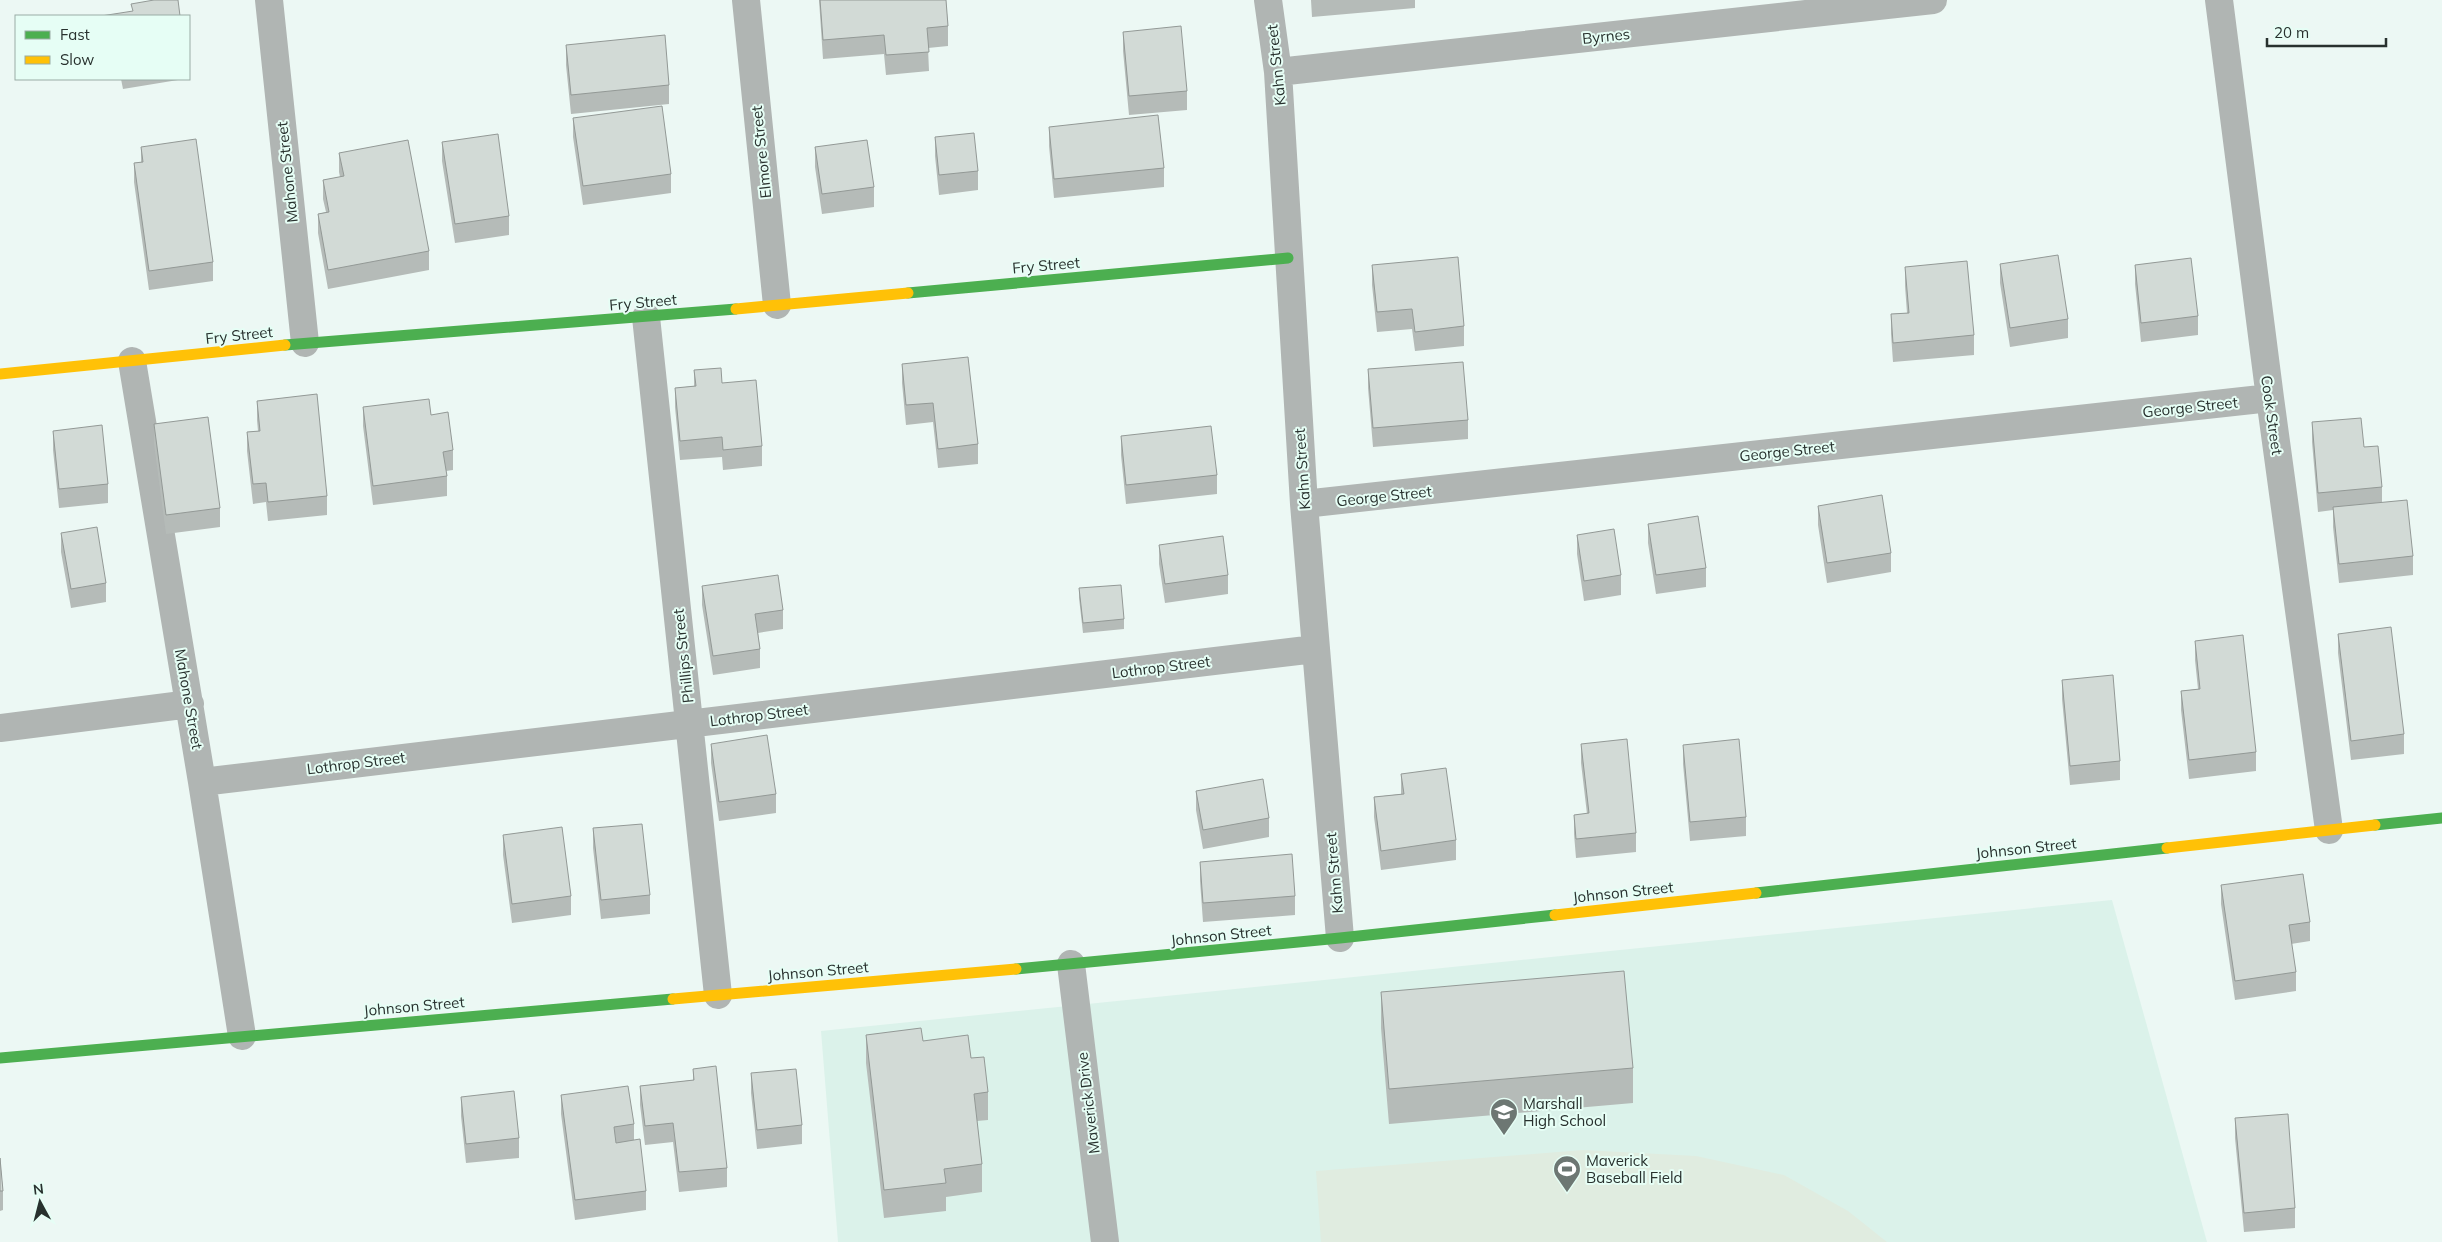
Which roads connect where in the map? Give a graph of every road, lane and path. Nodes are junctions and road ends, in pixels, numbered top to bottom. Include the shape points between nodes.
1 (269, 0) edge
2 (746, 0) edge
3 (1268, 0) edge
4 (1934, 0) edge
5 (2219, 0) edge
6 (1278, 72) junction
7 (1288, 258) junction
8 (777, 305) junction
9 (646, 317) junction
10 (305, 343) junction
11 (132, 361) junction
12 (0, 374) edge
13 (2270, 398) junction
14 (1304, 504) junction
15 (1315, 649) junction
16 (190, 704) junction
17 (690, 724) junction
18 (0, 728) edge
19 (202, 782) junction
20 (2442, 818) edge
21 (2329, 830) junction
22 (1340, 938) junction
23 (1071, 964) junction
24 (718, 995) junction
25 (242, 1036) junction
26 (0, 1058) edge
27 (1105, 1242) edge

1 - 10 street, Mahone Street
2 - 8 street, Elmore Street
3 - 6 street, Kahn Street
4 - 6 street, Byrnes
5 - 13 street, Cook Street
6 - 7 street, Kahn Street
7 - 8 street, Fry Street
7 - 14 street, Kahn Street
8 - 9 street, Fry Street
9 - 10 street, Fry Street
9 - 17 street, Phillips Street
10 - 11 street, Fry Street
11 - 12 street, Fry Street
11 - 16 street, Mahone Street
13 - 14 street, George Street
13 - 21 street, Cook Street
14 - 15 street, Kahn Street
15 - 17 street, Lothrop Street
15 - 22 street, Kahn Street
16 - 18 street
16 - 19 street, Mahone Street
17 - 19 street, Lothrop Street
17 - 24 street, Phillips Street
19 - 25 street, Mahone Street
20 - 21 street, Johnson Street
21 - 22 street, Johnson Street
22 - 23 street, Johnson Street
23 - 24 street, Johnson Street
23 - 27 street, Maverick Drive
24 - 25 street, Johnson Street
25 - 26 street, Johnson Street

